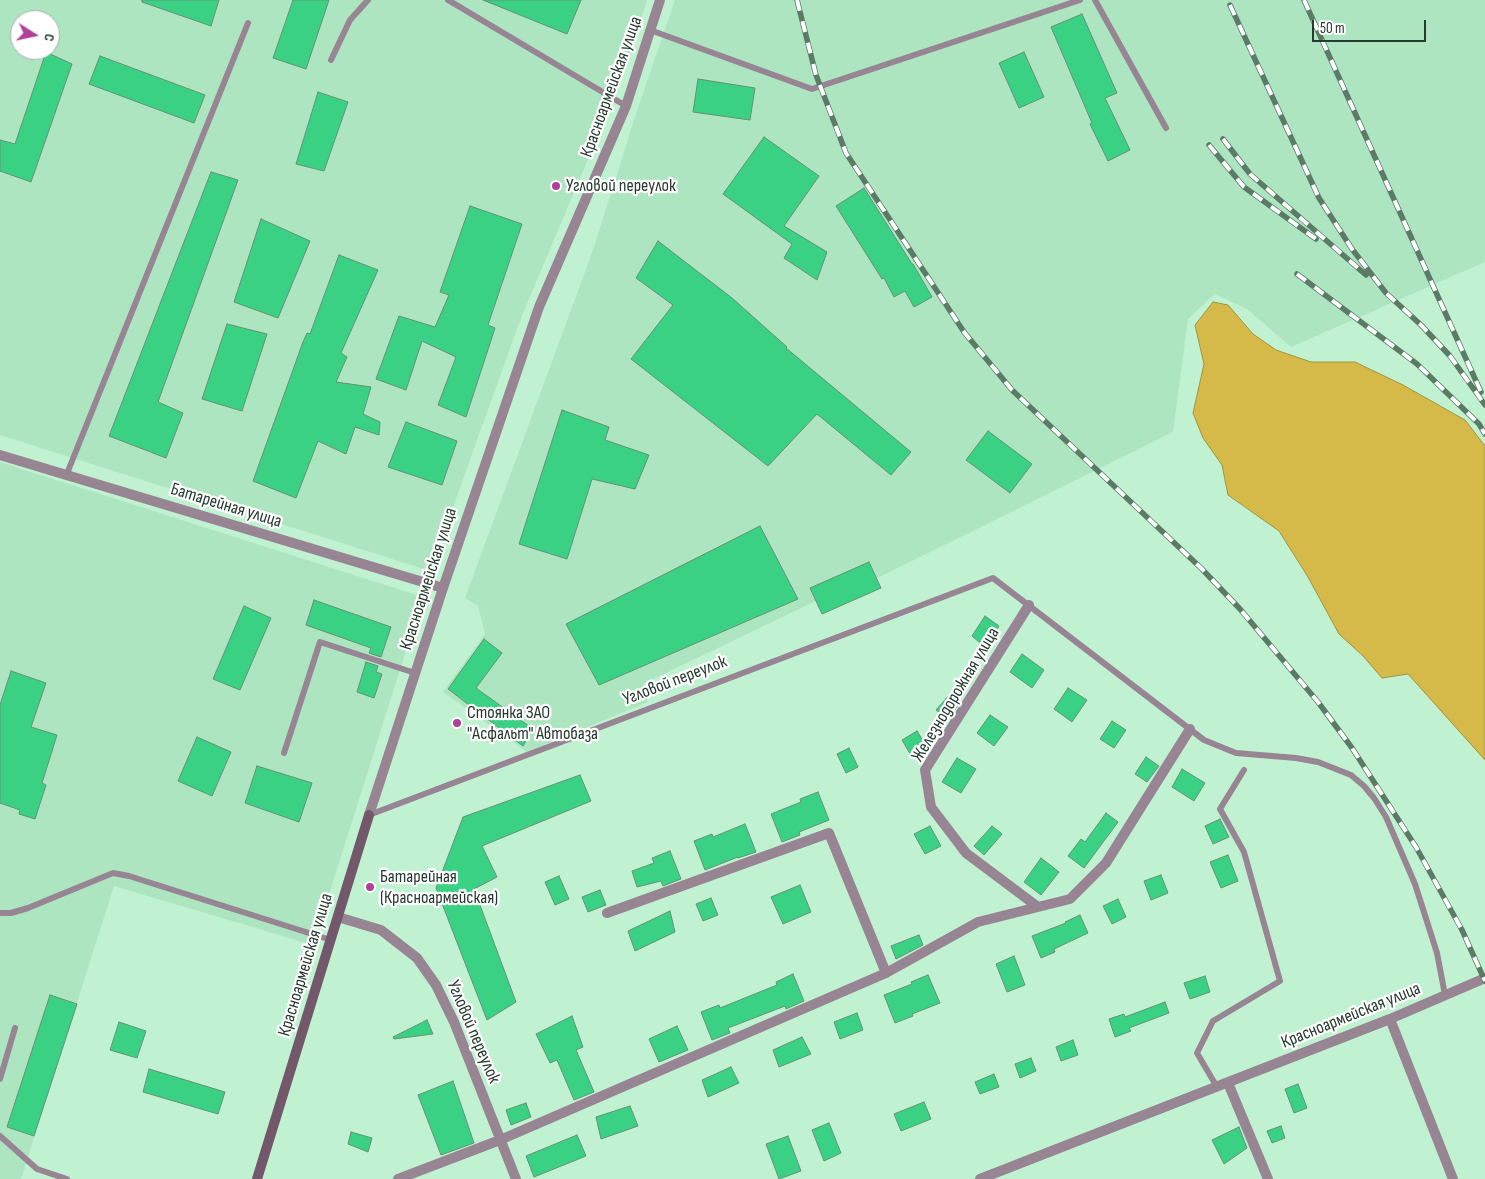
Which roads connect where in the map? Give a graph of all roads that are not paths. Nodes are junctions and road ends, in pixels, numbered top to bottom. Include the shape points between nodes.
1 (368, 0) edge
2 (448, 0) edge
3 (660, 0) edge
4 (1080, 0) edge
5 (1095, 0) edge
6 (248, 23) dead end
7 (650, 30) junction
8 (331, 60) dead end
9 (626, 106) junction
10 (1166, 128) dead end
11 (0, 455) edge
12 (66, 476) junction
13 (443, 588) junction
14 (1029, 605) junction
15 (415, 673) junction
16 (1190, 729) junction
17 (284, 753) dead end
18 (1244, 770) dead end
19 (369, 815) junction
20 (1038, 907) junction
21 (607, 912) dead end
22 (0, 913) edge
23 (338, 917) junction
24 (331, 940) junction
25 (886, 973) junction
26 (1485, 978) edge
27 (1445, 995) junction
28 (1390, 1019) junction
29 (15, 1028) dead end
30 (0, 1079) edge
31 (1228, 1083) junction
32 (1217, 1088) junction
33 (0, 1136) edge
34 (500, 1140) junction
35 (67, 1179) edge
36 (257, 1179) edge
37 (398, 1179) edge
38 (516, 1179) edge
39 (980, 1179) edge
40 (1268, 1179) edge
41 (1453, 1179) edge

1 - 8 lane via 350,20
2 - 9 lane
3 - 7 street, Красноармейская улица
4 - 7 lane via 812,90
5 - 10 lane
6 - 12 lane
7 - 9 street, Красноармейская улица
9 - 13 street, Красноармейская улица via 539,307
11 - 12 street, Батарейная улица
12 - 13 street, Батарейная улица
13 - 15 street, Красноармейская улица
14 - 16 lane
14 - 19 lane, Угловой переулок via 993,578
14 - 20 street, Железнодорожная улица via 925,770 931,806 966,853
15 - 17 lane via 320,642
15 - 19 street, Красноармейская улица
16 - 20 street via 1106,863 1070,899
16 - 27 lane via 1204,740 1236,753 1318,762 1350,775 1364,786 1386,817 1416,884 1437,954
18 - 32 lane via 1220,808 1244,852 1280,981 1213,1021 1197,1053
19 - 23 street, Красноармейская улица
20 - 25 street via 978,922
21 - 25 street via 829,833
22 - 24 lane via 28,908 113,873
23 - 24 street, Красноармейская улица
23 - 34 street, Угловой переулок via 382,930 417,958 436,985 454,1022
24 - 36 street, Красноармейская улица
25 - 34 street
26 - 27 street, Красноармейская улица
27 - 28 street, Красноармейская улица
28 - 31 street, Красноармейская улица
28 - 41 street
29 - 30 lane
31 - 32 street, Красноармейская улица
31 - 40 street
32 - 39 street, Красноармейская улица
33 - 35 lane via 37,1169
34 - 37 street
34 - 38 street, Угловой переулок

